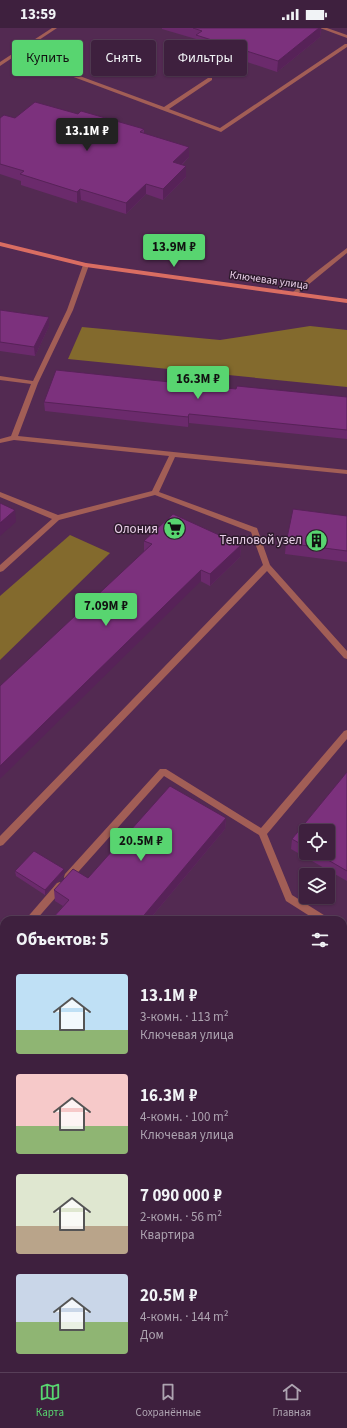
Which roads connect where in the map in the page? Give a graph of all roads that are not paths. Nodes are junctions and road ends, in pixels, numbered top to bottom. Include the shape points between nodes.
1 (55, 28) edge
2 (322, 28) edge
3 (347, 37) edge
4 (37, 40) edge
5 (347, 45) edge
6 (12, 56) edge
7 (0, 64) edge
8 (75, 76) edge
9 (210, 79) dead end
10 (165, 109) junction
11 (0, 244) edge
12 (347, 250) edge
13 (86, 265) junction
14 (295, 294) junction
15 (347, 301) edge
16 (0, 378) edge
17 (35, 383) junction
18 (14, 438) junction
19 (0, 441) edge
20 (173, 454) junction
21 (347, 472) edge
22 (155, 493) junction
23 (0, 494) edge
24 (57, 518) junction
25 (267, 566) junction
26 (0, 570) edge
27 (347, 656) edge
28 (347, 733) edge
29 (262, 833) junction
30 (0, 842) edge
31 (34, 916) edge
32 (318, 916) edge

1 - 4 street
2 - 3 street
5 - 10 street via 221,130
6 - 7 street
8 - 10 street
9 - 10 street
11 - 13 main road, Ключевая улица
12 - 14 street
13 - 14 main road, Ключевая улица
13 - 17 street via 70,310
14 - 15 main road, Ключевая улица
16 - 17 street
17 - 18 street
18 - 19 street
18 - 20 street
20 - 21 street
20 - 22 street
22 - 24 street
22 - 25 street via 254,530
23 - 24 street
24 - 26 street
25 - 27 street
25 - 30 street
28 - 29 street
29 - 31 street via 163,771
29 - 32 street via 289,898

